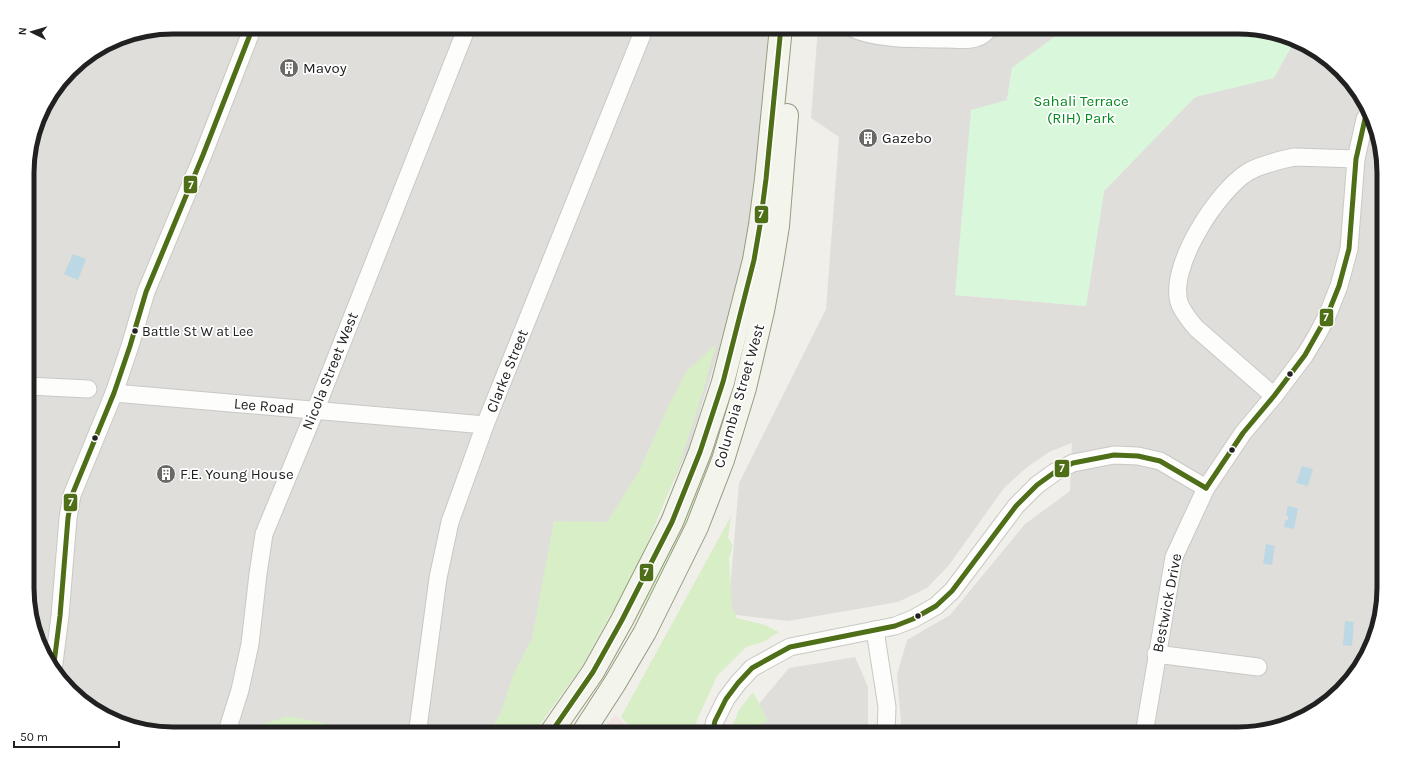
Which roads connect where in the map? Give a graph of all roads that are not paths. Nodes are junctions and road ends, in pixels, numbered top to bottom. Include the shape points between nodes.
1 (250, 34) edge
2 (464, 34) edge
3 (642, 34) edge
4 (780, 34) edge
5 (794, 34) edge
6 (872, 34) edge
7 (984, 34) edge
8 (1366, 118) edge
9 (1356, 159) junction
10 (34, 386) edge
11 (88, 390) dead end
12 (114, 393) junction
13 (1274, 396) junction
14 (315, 411) junction
15 (486, 425) junction
16 (1206, 488) junction
17 (875, 630) junction
18 (1156, 654) junction
19 (54, 661) edge
20 (1258, 667) dead end
21 (229, 725) dead end
22 (418, 727) edge
23 (555, 727) edge
24 (586, 727) edge
25 (714, 727) edge
26 (886, 727) edge
27 (1145, 727) edge

1 - 12 street via 146,292
2 - 14 street, Nicola Street West
3 - 15 street, Clarke Street
4 - 23 main road, Columbia Street West via 759,232 723,382 700,452 672,522 593,672
5 - 24 main road, Columbia Street West via 778,226 763,311 745,388 723,460 697,527 645,632
6 - 7 street via 909,39 969,39
8 - 9 street, Bestwick Drive
9 - 13 street, Bestwick Drive via 1349,249 1339,286 1318,335
9 - 13 street via 1286,158 1248,171 1228,188 1205,220 1185,255 1178,286 1180,304 1189,320
10 - 11 street
12 - 14 street, Lee Road
12 - 19 street via 72,495
13 - 16 street, Bestwick Drive via 1243,433
14 - 15 street, Lee Road
14 - 21 street, Nicola Street West via 264,534 250,644
15 - 22 street, Clarke Street via 450,522 438,578
16 - 17 street via 1160,461 1138,456 1114,455 1073,463 1037,485 1016,506 952,591 936,606 913,619
16 - 18 street, Bestwick Drive via 1174,557
17 - 25 street via 790,646 752,668 726,699
17 - 26 street via 887,707
18 - 20 street
18 - 27 street, Bestwick Drive

